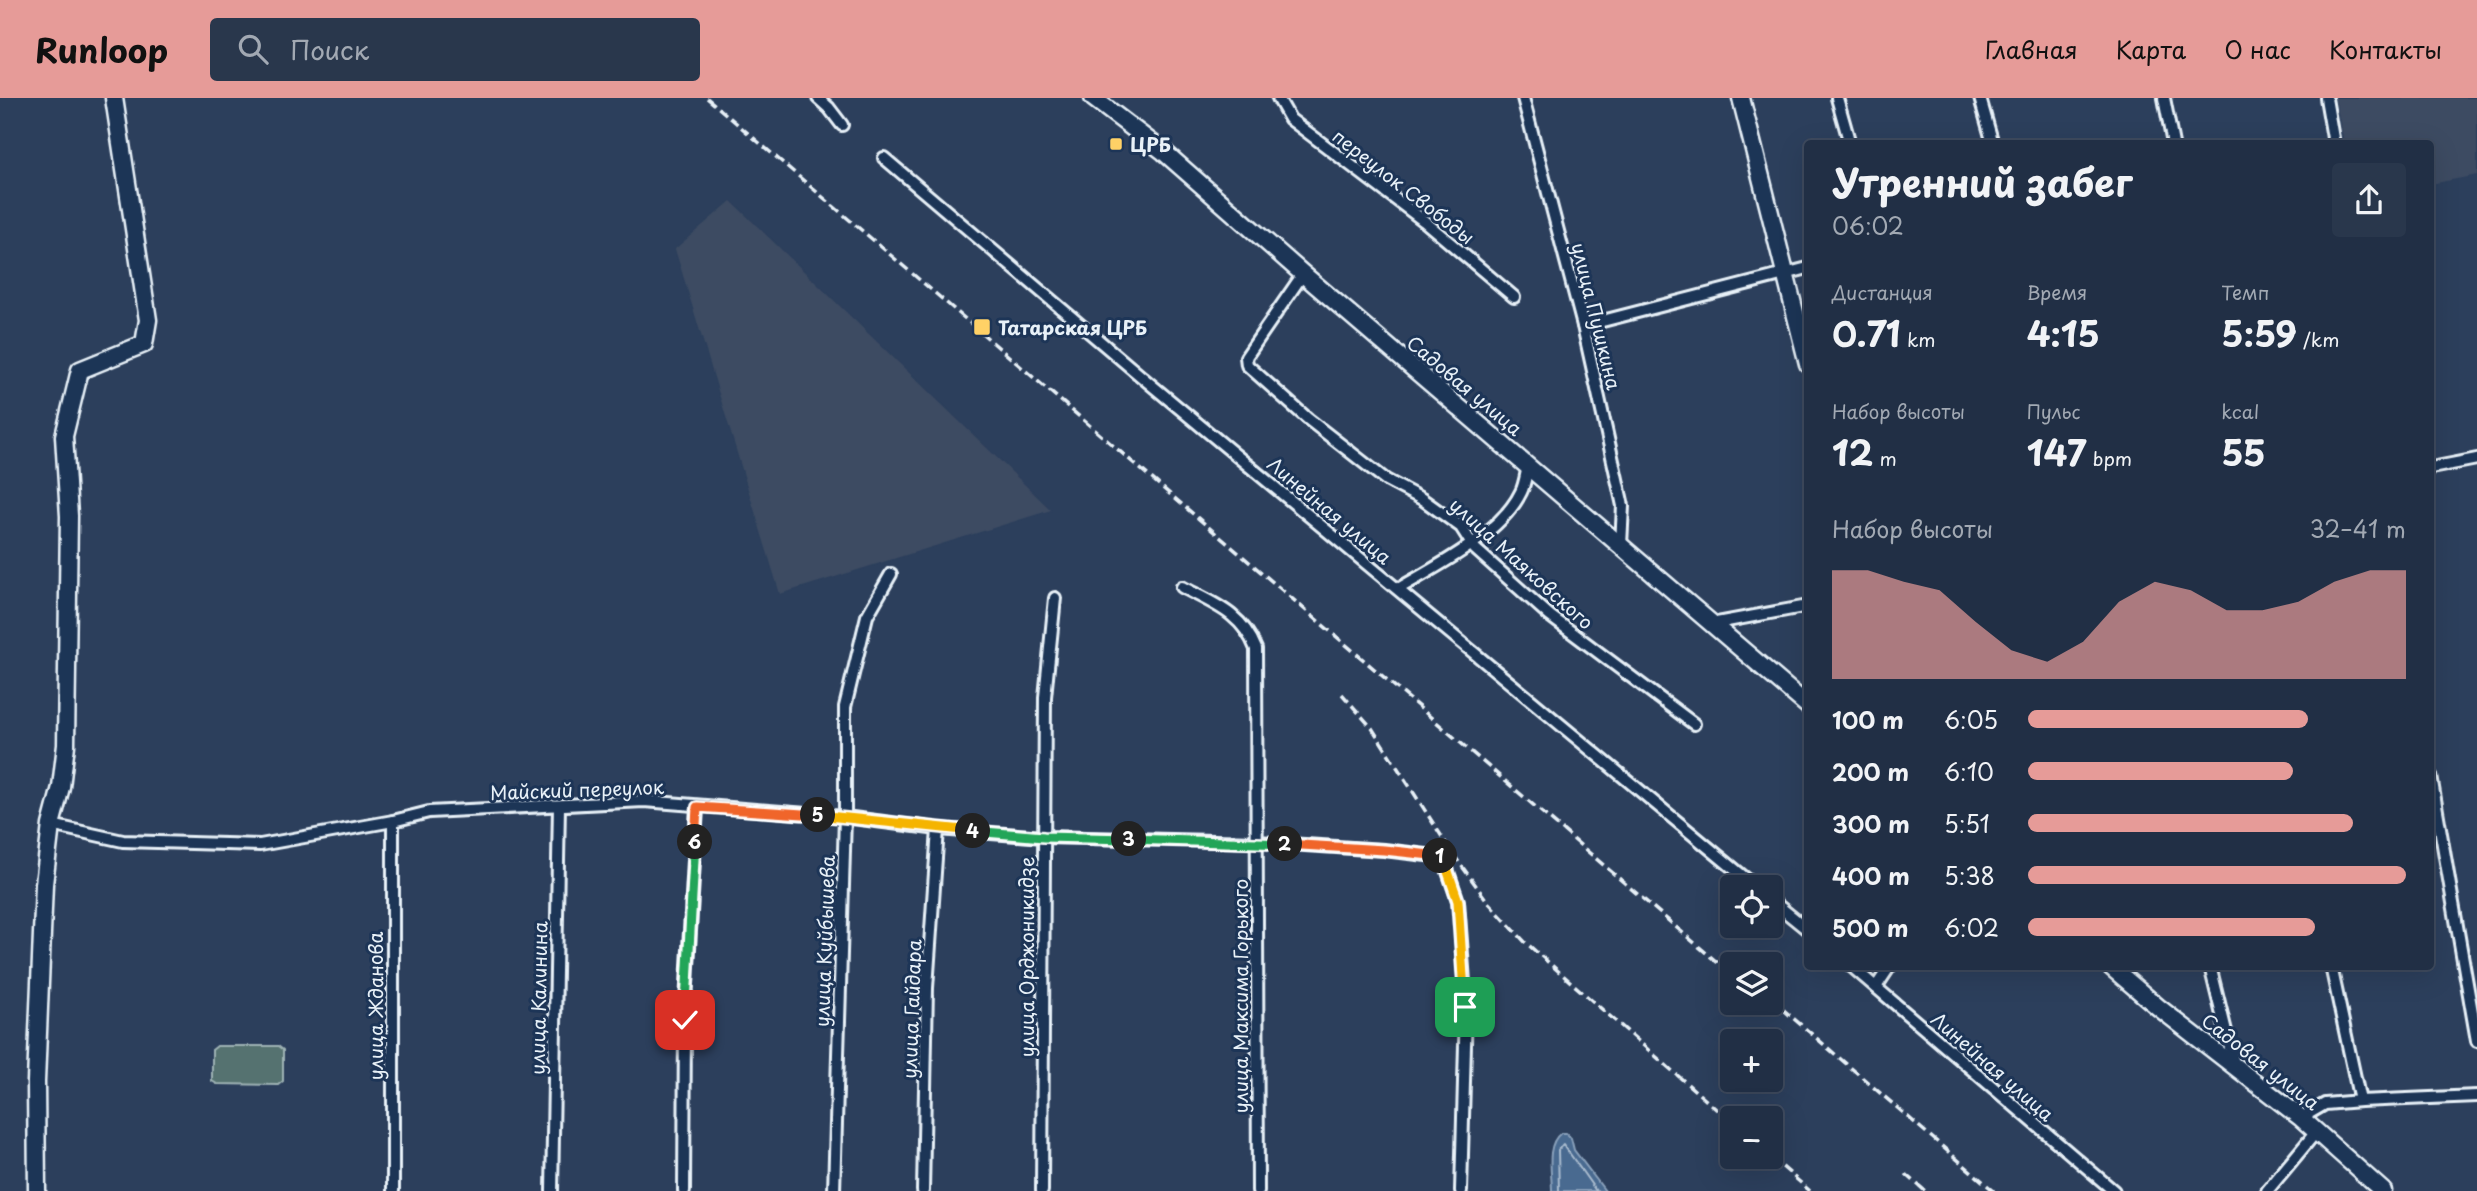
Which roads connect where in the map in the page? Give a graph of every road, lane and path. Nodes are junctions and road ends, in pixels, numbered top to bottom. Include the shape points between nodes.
1 (114, 98) edge
2 (818, 98) edge
3 (1093, 98) edge
4 (1278, 98) edge
5 (1523, 98) edge
6 (1741, 98) edge
7 (1837, 98) edge
8 (1980, 98) edge
9 (2164, 98) edge
10 (2326, 98) edge
11 (842, 125) dead end
12 (1849, 140) edge
13 (1992, 140) edge
14 (2172, 140) edge
15 (2333, 140) edge
16 (884, 158) dead end
17 (1804, 269) edge
18 (1303, 274) junction
19 (1785, 274) junction
20 (1514, 298) dead end
21 (1583, 326) junction
22 (1804, 348) edge
23 (2477, 459) edge
24 (1528, 466) junction
25 (2434, 467) edge
26 (1471, 543) junction
27 (1621, 545) junction
28 (891, 574) dead end
29 (1182, 587) dead end
30 (1398, 589) junction
31 (1055, 598) dead end
32 (1804, 607) edge
33 (1711, 624) junction
34 (1804, 703) edge
35 (1694, 724) dead end
36 (2434, 793) edge
37 (559, 806) junction
38 (697, 807) junction
39 (845, 817) junction
40 (393, 821) junction
41 (51, 825) junction
42 (938, 829) junction
43 (1044, 837) junction
44 (1258, 842) junction
45 (1742, 875) edge
46 (1783, 910) edge
47 (1804, 927) edge
48 (1856, 970) edge
49 (1887, 970) edge
50 (2115, 970) edge
51 (2211, 970) edge
52 (2332, 970) edge
53 (1876, 987) junction
54 (2477, 1041) edge
55 (2235, 1068) junction
56 (2477, 1096) edge
57 (2360, 1101) junction
58 (2301, 1118) junction
59 (2316, 1132) junction
60 (37, 1191) edge
61 (393, 1191) edge
62 (552, 1191) edge
63 (684, 1191) edge
64 (834, 1191) edge
65 (923, 1191) edge
66 (1042, 1191) edge
67 (1258, 1191) edge
68 (1461, 1191) edge
69 (2114, 1191) edge
70 (2267, 1191) edge
71 (2383, 1191) edge

1 - 41 street via 148,320 144,344 80,370 64,436 69,516 66,745
2 - 11 street
3 - 18 street, Садовая улица via 1164,152
4 - 20 street, переулок Свободы via 1290,118 1424,221
5 - 21 street, улица Пушкина
6 - 19 street
7 - 12 street
8 - 13 street
9 - 14 street
10 - 15 street
16 - 30 street, Линейная улица
17 - 19 street
18 - 24 street, Садовая улица
18 - 26 street, улица Маяковского via 1247,357 1247,365 1386,480 1461,527
19 - 21 street
19 - 22 street
21 - 27 street, улица Пушкина via 1623,506
23 - 25 street
24 - 26 street via 1512,508
24 - 27 street, Садовая улица
26 - 30 street
26 - 35 street, улица Маяковского via 1550,616
27 - 33 street, Садовая улица
28 - 39 street, улица Куйбышева via 867,616 845,707
29 - 44 street, улица Максима Горького via 1234,615 1250,633 1256,649
30 - 45 street, Линейная улица
31 - 43 street, улица Орджоникидзе via 1045,697
32 - 33 street
33 - 34 street, Садовая улица
36 - 54 street
37 - 38 street, Майский переулок via 644,801
37 - 40 street, Майский переулок via 429,812
37 - 62 street, улица Калинина
38 - 39 street, Майский переулок
38 - 63 street via 685,1020
39 - 42 street, Майский переулок
39 - 64 street, улица Куйбышева
40 - 41 street, Майский переулок via 260,845 123,841
40 - 61 street, улица Жданова
41 - 60 street via 44,884 36,1082
42 - 43 street, Майский переулок
42 - 65 street, улица Гайдара
43 - 44 street, Майский переулок
43 - 66 street, улица Орджоникидзе
44 - 67 street, улица Максима Горького
44 - 68 street, Майский переулок via 1443,857 1458,901 1465,1007
46 - 47 street
48 - 53 street, Линейная улица
49 - 53 street
50 - 55 street, Садовая улица
51 - 55 street
52 - 57 street
53 - 69 street, Линейная улица
55 - 58 street, Садовая улица
56 - 57 street
57 - 58 street via 2325,1104
58 - 59 street, Садовая улица
59 - 70 street
59 - 71 street, Садовая улица

